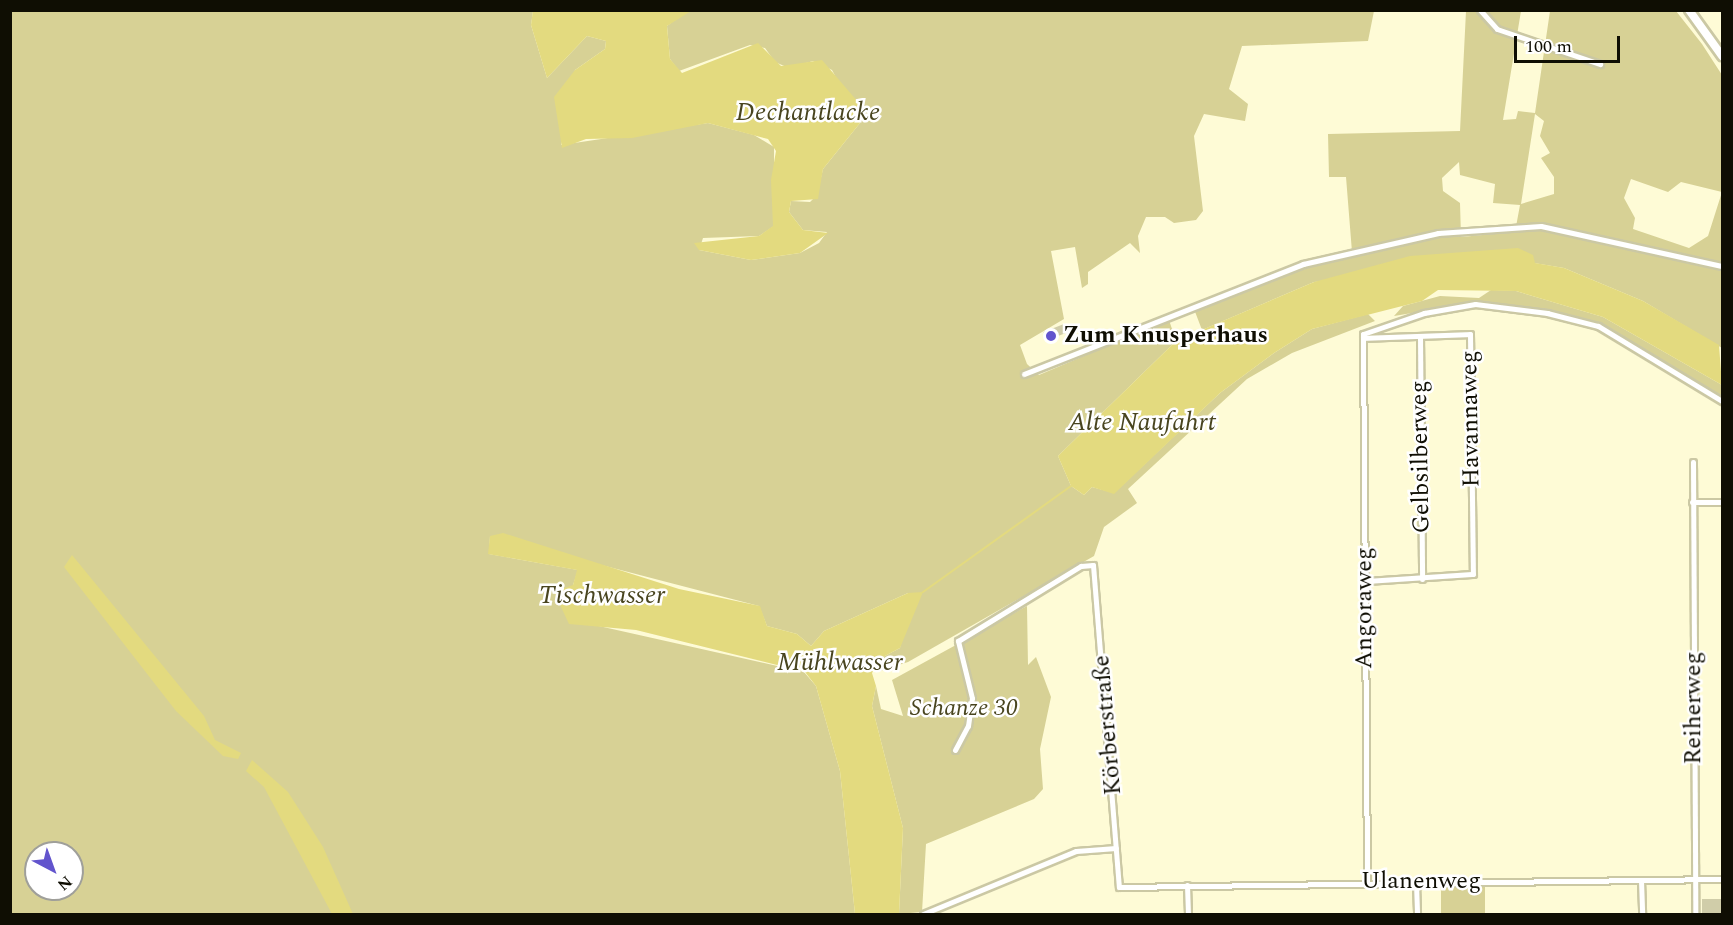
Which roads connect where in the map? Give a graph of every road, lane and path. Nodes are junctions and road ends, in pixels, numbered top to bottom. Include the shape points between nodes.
1 (1479, 10) edge
2 (1689, 10) edge
3 (1722, 56) edge
4 (1600, 64) dead end
5 (1722, 266) edge
6 (1363, 336) junction
7 (1420, 336) junction
8 (1024, 374) dead end
9 (1722, 401) edge
10 (1692, 462) dead end
11 (1692, 502) junction
12 (1722, 502) edge
13 (1422, 579) junction
14 (1365, 581) junction
15 (955, 750) dead end
16 (1116, 848) junction
17 (1722, 879) edge
18 (1641, 880) junction
19 (1695, 880) junction
20 (1366, 882) junction
21 (1416, 883) junction
22 (1187, 885) junction
23 (1119, 887) joint
24 (923, 915) edge
25 (1188, 915) edge
26 (1417, 915) edge
27 (1642, 915) edge
28 (1695, 915) edge

1 - 4 street via 1497,29
2 - 3 main road
5 - 8 street via 1541,226 1438,233 1303,264
6 - 7 street, Havannaweg
6 - 9 street via 1424,313 1474,304 1547,313 1598,326
6 - 14 street, Angoraweg
7 - 13 street, Gelbsilberweg
7 - 13 street, Havannaweg via 1470,334 1473,574
10 - 11 street, Reiherweg
11 - 12 street
11 - 19 street, Reiherweg
13 - 14 street
14 - 20 street, Angoraweg
15 - 16 street, Körberstraße via 968,726 972,698 958,641 1081,566 1093,565
16 - 23 street, Körberstraße
16 - 24 street via 1076,851
17 - 19 street, Ulanenweg
18 - 19 street, Ulanenweg
18 - 21 street, Ulanenweg
18 - 27 street
19 - 28 street, Reiherweg
20 - 21 street, Ulanenweg
20 - 22 street, Ulanenweg
21 - 26 street
22 - 23 street, Ulanenweg
22 - 25 street

